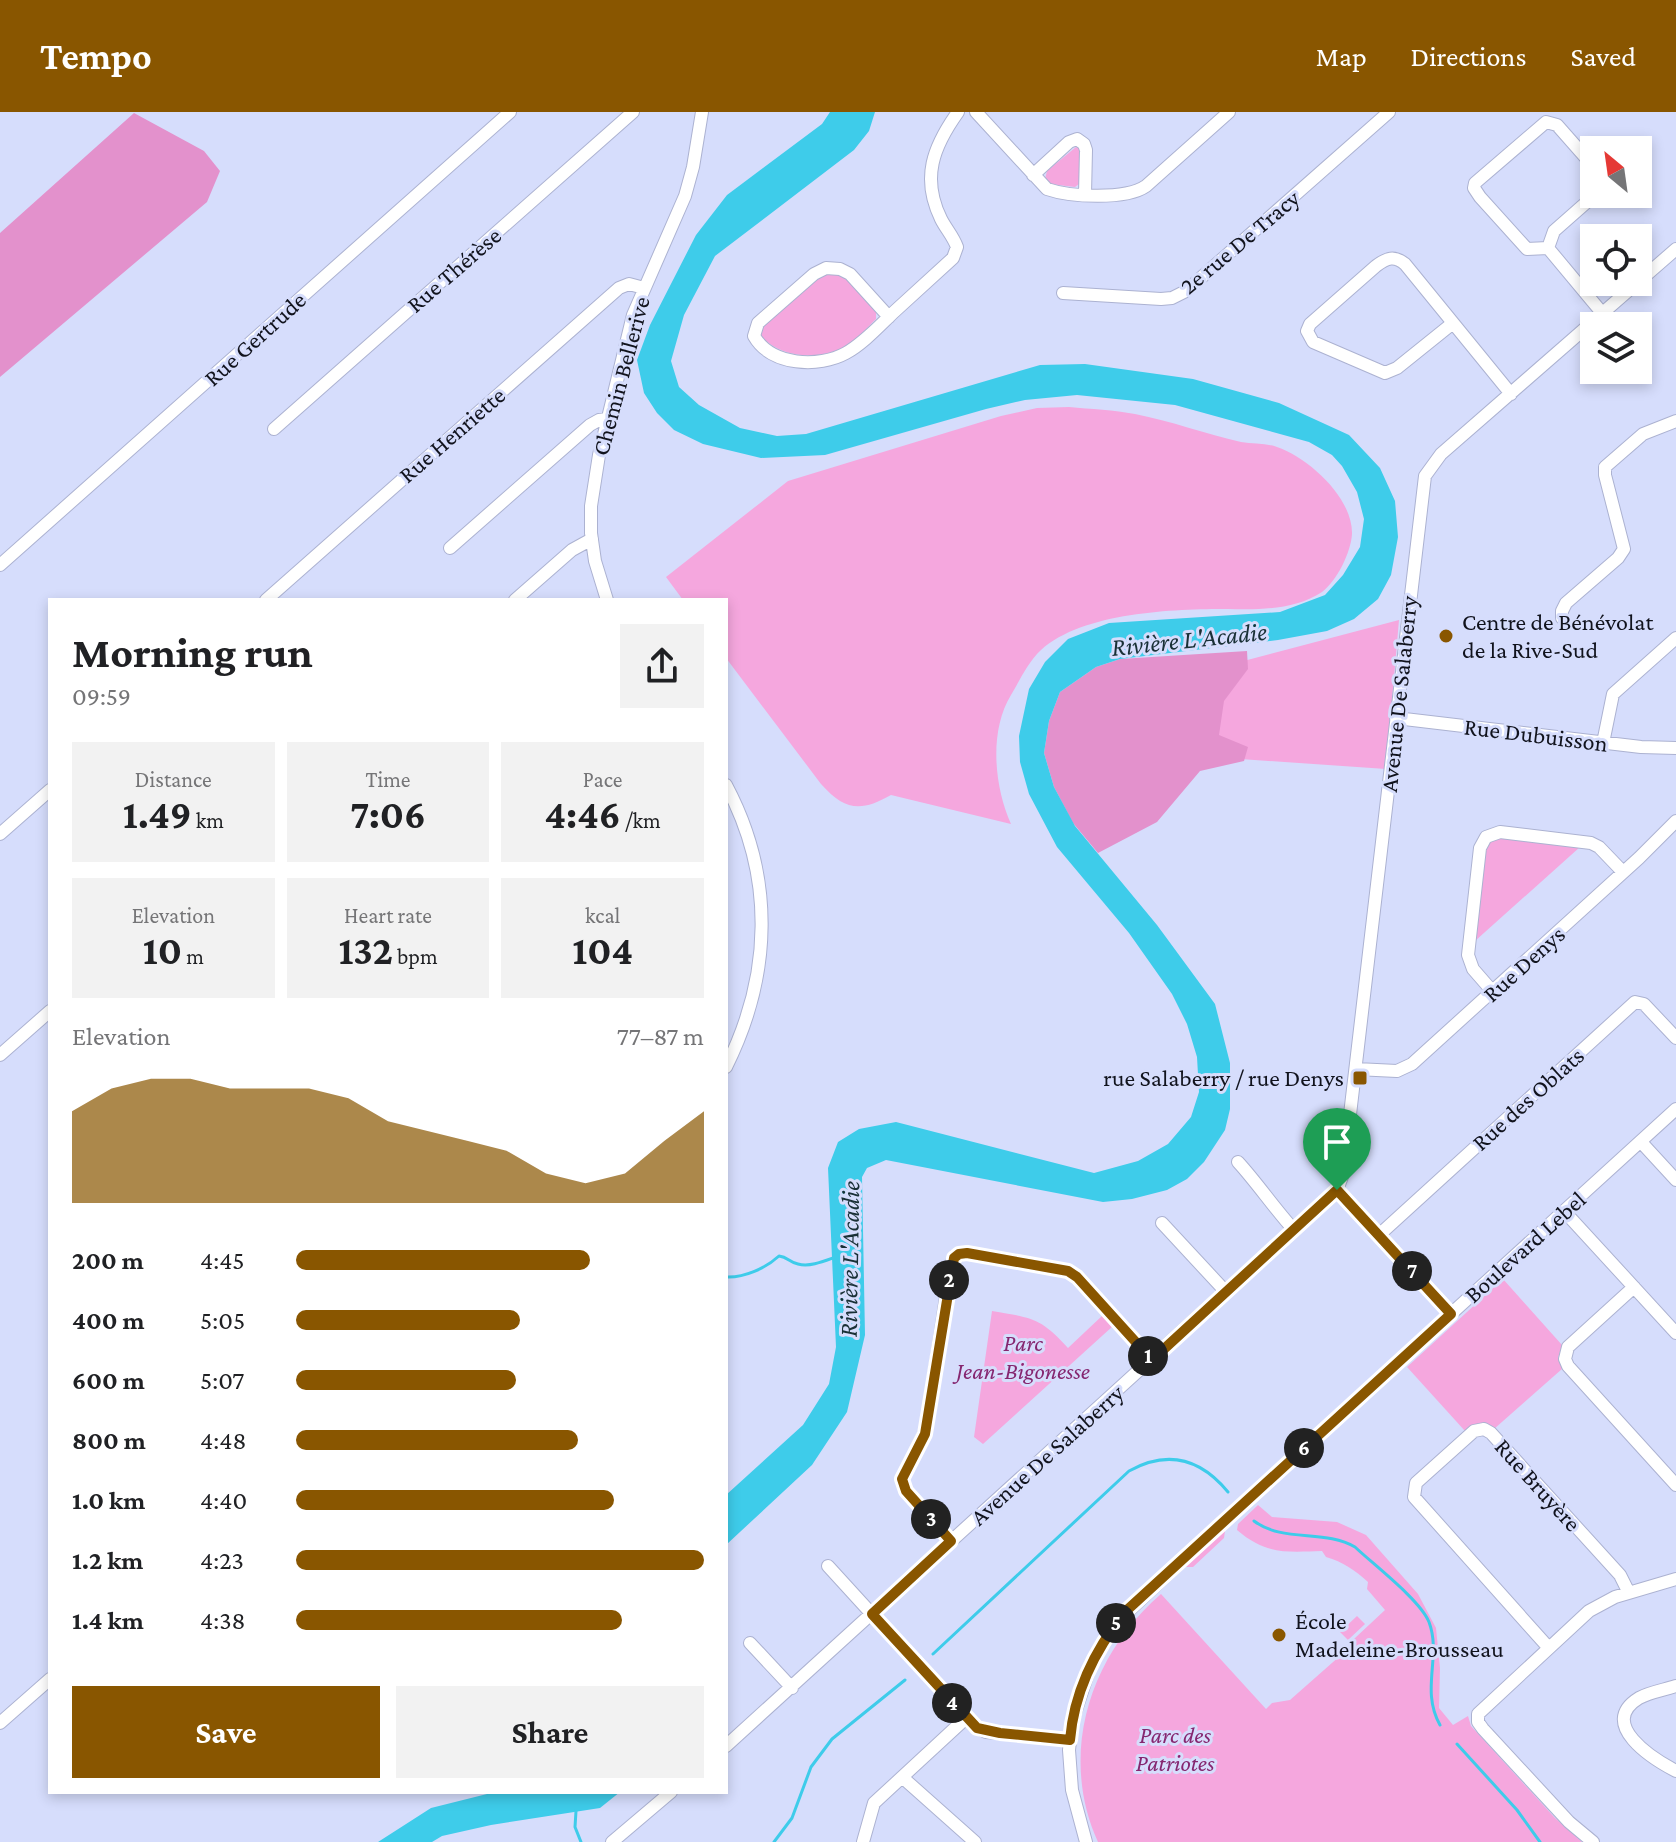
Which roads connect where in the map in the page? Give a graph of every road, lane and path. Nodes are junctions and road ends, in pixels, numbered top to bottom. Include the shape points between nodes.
1 (510, 112) edge
2 (633, 112) edge
3 (702, 112) edge
4 (958, 112) edge
5 (976, 112) edge
6 (1229, 112) edge
7 (1389, 112) edge
8 (1580, 151) edge
9 (1033, 175) junction
10 (1085, 194) junction
11 (1580, 208) edge
12 (1548, 248) junction
13 (1676, 249) edge
14 (644, 288) junction
15 (1063, 293) dead end
16 (1601, 312) edge
17 (1605, 312) edge
18 (889, 317) junction
19 (1453, 323) junction
20 (1580, 334) edge
21 (1511, 394) junction
22 (607, 419) junction
23 (1676, 421) edge
24 (274, 429) dead end
25 (592, 539) junction
26 (450, 548) dead end
27 (0, 565) edge
28 (268, 598) edge
29 (517, 598) edge
30 (606, 598) edge
31 (1562, 618) dead end
32 (1676, 638) edge
33 (1396, 718) junction
34 (1603, 743) junction
35 (1676, 748) edge
36 (728, 789) edge
37 (48, 792) edge
38 (1676, 821) edge
39 (0, 834) edge
40 (1623, 872) junction
41 (1493, 992) junction
42 (48, 1013) edge
43 (1676, 1038) edge
44 (0, 1055) edge
45 (728, 1063) edge
46 (1356, 1069) junction
47 (1676, 1109) edge
48 (1641, 1142) junction
49 (1238, 1162) dead end
50 (1676, 1180) edge
51 (1337, 1190) junction
52 (1564, 1211) junction
53 (1162, 1223) dead end
54 (1294, 1230) junction
55 (1379, 1235) junction
56 (1634, 1287) junction
57 (1226, 1292) junction
58 (1451, 1314) junction
59 (1676, 1333) edge
60 (1152, 1360) junction
61 (1676, 1485) edge
62 (951, 1541) junction
63 (828, 1566) dead end
64 (1676, 1579) edge
65 (1629, 1593) junction
66 (872, 1614) junction
67 (750, 1643) dead end
68 (1548, 1647) junction
69 (48, 1681) edge
70 (1676, 1686) edge
71 (792, 1688) junction
72 (966, 1718) junction
73 (0, 1723) edge
74 (1070, 1740) junction
75 (728, 1744) edge
76 (1676, 1771) edge
77 (902, 1777) junction
78 (669, 1794) edge
79 (612, 1842) edge
80 (863, 1842) edge
81 (975, 1842) edge
82 (1086, 1842) edge
83 (1593, 1842) edge

1 - 27 street, Rue Gertrude
2 - 24 street, Rue Thérèse
3 - 14 street, Chemin Bellerive via 685,196
4 - 18 street via 938,143 931,173 936,207 957,250
5 - 9 street
6 - 10 street via 1142,189 1125,195
7 - 15 street, 2e rue De Tracy via 1182,294 1161,299
8 - 12 street via 1557,125 1546,122 1475,183 1480,197 1527,249
9 - 10 street via 1050,191
9 - 10 street via 1077,139 1086,150
11 - 12 street via 1554,231
12 - 16 street
13 - 17 street, Avenue De Salaberry
14 - 22 street, Chemin Bellerive
14 - 28 street, Rue Henriette via 619,288
18 - 18 street via 849,351 826,360 778,358 754,336 758,323 826,268 850,274
19 - 19 street via 1405,264 1392,258 1376,266 1307,331 1315,343 1385,373
19 - 21 street
20 - 21 street, Avenue De Salaberry
21 - 33 street, Avenue De Salaberry via 1438,457 1424,479
22 - 25 street, Chemin Bellerive via 593,489
22 - 26 street via 590,425
23 - 31 street via 1643,434 1605,467 1624,549 1566,603
25 - 29 street
25 - 30 street, Chemin Bellerive
32 - 34 street via 1613,694
33 - 34 street, Rue Dubuisson
33 - 46 street, Avenue De Salaberry
34 - 35 street, Rue Dubuisson
36 - 45 street via 753,849 763,921 754,994
37 - 39 street
38 - 40 street, Rue Denys
40 - 41 street, Rue Denys
40 - 41 street via 1591,843 1500,832 1486,837 1480,848 1468,951 1471,965
41 - 46 street, Rue Denys via 1405,1069
42 - 44 street
43 - 55 street, Rue des Oblats via 1644,1004 1635,1002
46 - 51 street, Avenue De Salaberry
47 - 48 street, Boulevard Lebel
48 - 50 street
48 - 52 street, Boulevard Lebel
49 - 54 street
51 - 54 street, Avenue De Salaberry
51 - 55 street
52 - 56 street
52 - 58 street, Boulevard Lebel
53 - 57 street
54 - 57 street, Avenue De Salaberry
55 - 58 street
56 - 59 street
56 - 61 street via 1568,1347 1565,1359
57 - 60 street, Avenue De Salaberry
58 - 74 street, Boulevard Lebel via 1126,1611 1085,1676
60 - 62 street, Avenue De Salaberry
60 - 62 street via 1068,1271 967,1253 955,1256 925,1434 902,1479 906,1491
62 - 66 street, Avenue De Salaberry
63 - 66 street
64 - 65 street
65 - 68 street via 1589,1611
65 - 68 street, Rue Bruyère via 1620,1575 1491,1433 1474,1431 1416,1483 1414,1497
66 - 71 street, Avenue De Salaberry
66 - 72 street
67 - 71 street
68 - 83 street via 1477,1716 1540,1791
69 - 73 street
70 - 76 street via 1640,1697 1624,1720 1640,1746
71 - 75 street, Avenue De Salaberry
72 - 74 street via 986,1732
72 - 77 street
74 - 82 street, Boulevard Lebel via 1072,1790
77 - 80 street via 872,1806
77 - 81 street
78 - 79 street

